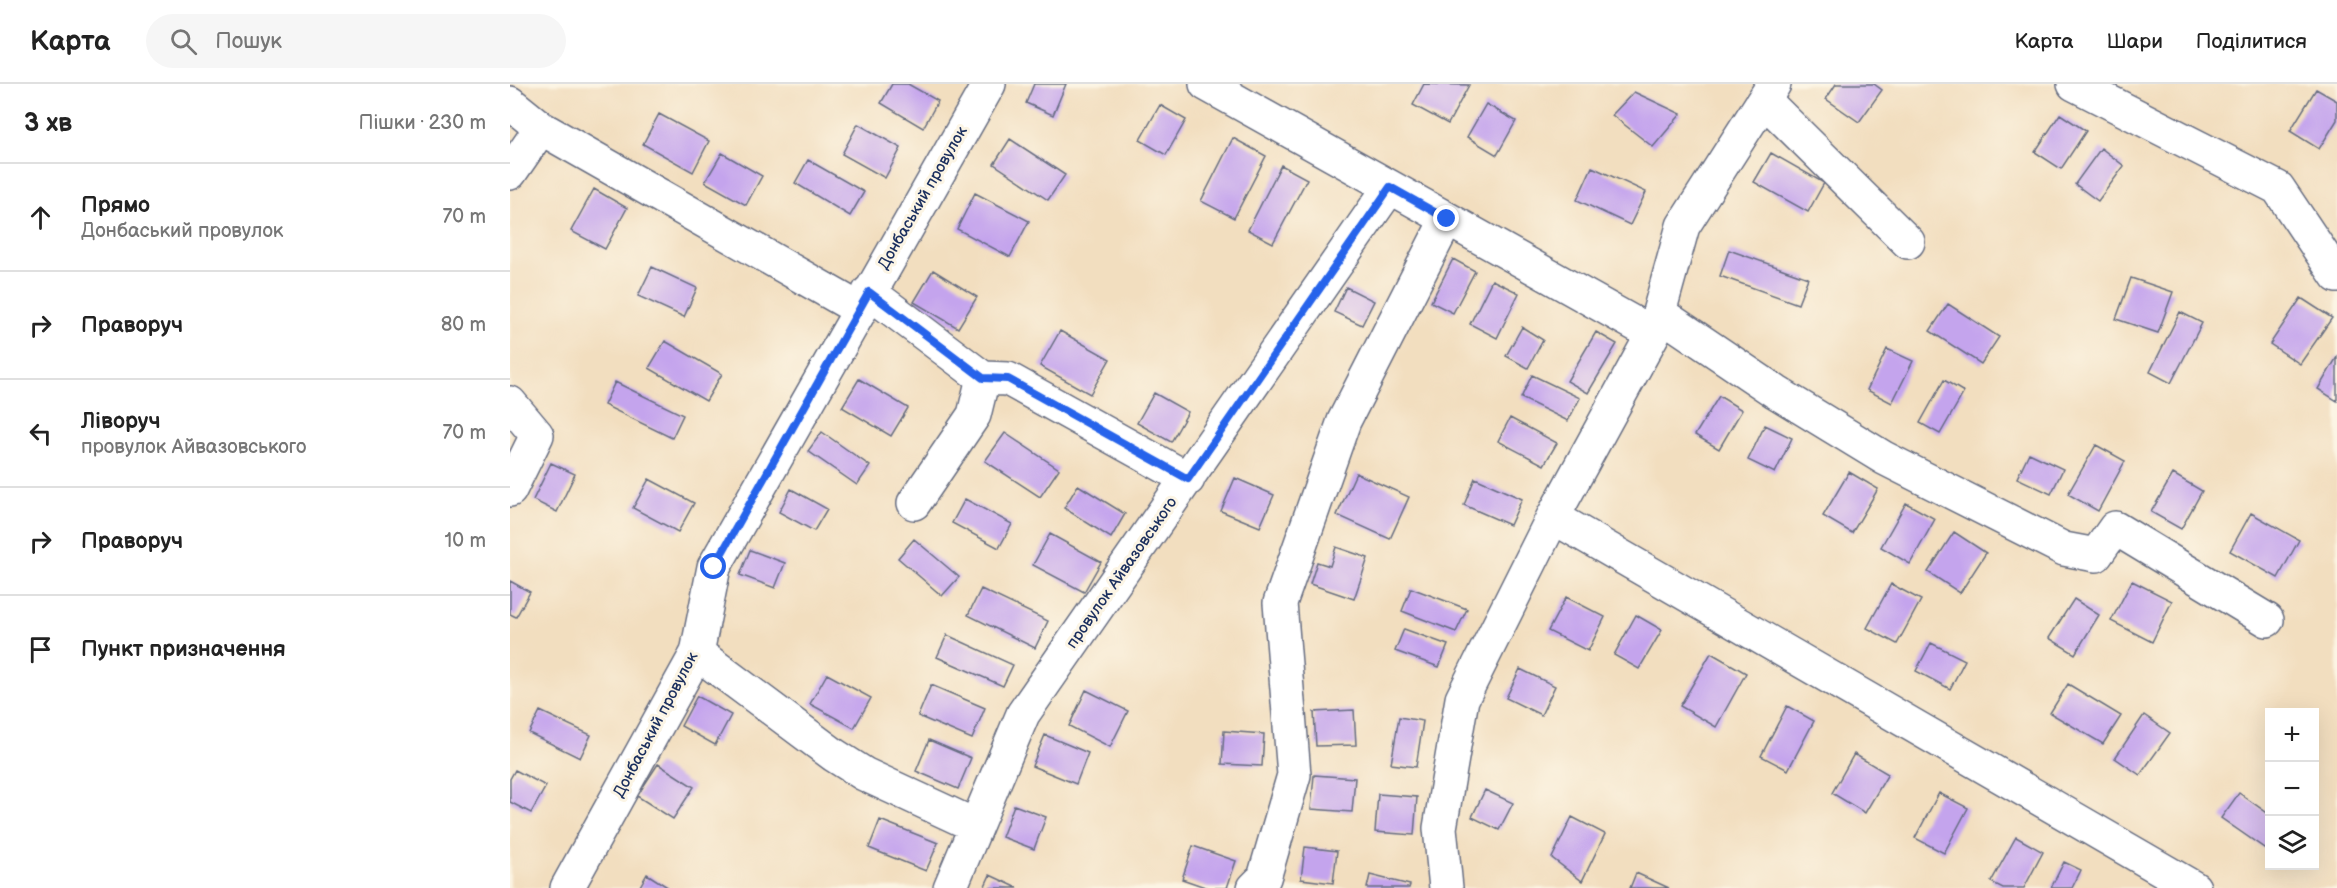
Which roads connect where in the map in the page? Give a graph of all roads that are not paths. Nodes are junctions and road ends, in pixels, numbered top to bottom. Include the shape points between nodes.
1 (989, 84) edge
2 (1206, 84) edge
3 (2074, 84) edge
4 (1769, 92) edge
5 (510, 103) edge
6 (541, 128) junction
7 (510, 173) edge
8 (1390, 187) junction
9 (1447, 219) junction
10 (1908, 242) dead end
11 (2337, 276) edge
12 (864, 301) junction
13 (1656, 323) junction
14 (983, 378) junction
15 (510, 403) edge
16 (1188, 479) junction
17 (510, 490) edge
18 (914, 503) dead end
19 (1553, 517) junction
20 (2267, 620) dead end
21 (697, 653) junction
22 (974, 825) junction
23 (567, 888) edge
24 (950, 888) edge
25 (1254, 888) edge
26 (1446, 888) edge
27 (2194, 888) edge

1 - 12 street, Донбаський провулок
2 - 8 street
3 - 11 street via 2278,188
4 - 10 street
4 - 13 street via 1683,226
5 - 6 street
6 - 7 street
6 - 12 street
8 - 9 street
8 - 16 street, провулок Айвазовського
9 - 13 street
9 - 25 street via 1344,422 1280,603 1294,775 1264,878
12 - 14 street
12 - 21 street, Донбаський провулок via 714,567
13 - 19 street
13 - 20 street via 1884,458 2064,549 2096,555 2115,528
14 - 16 street via 1008,379
14 - 18 street via 974,415
15 - 17 street via 537,435
16 - 22 street, провулок Айвазовського via 1023,714
19 - 26 street via 1462,699 1440,828
19 - 27 street
21 - 22 street via 864,774
21 - 23 street, Донбаський провулок
22 - 24 street, провулок Айвазовського

